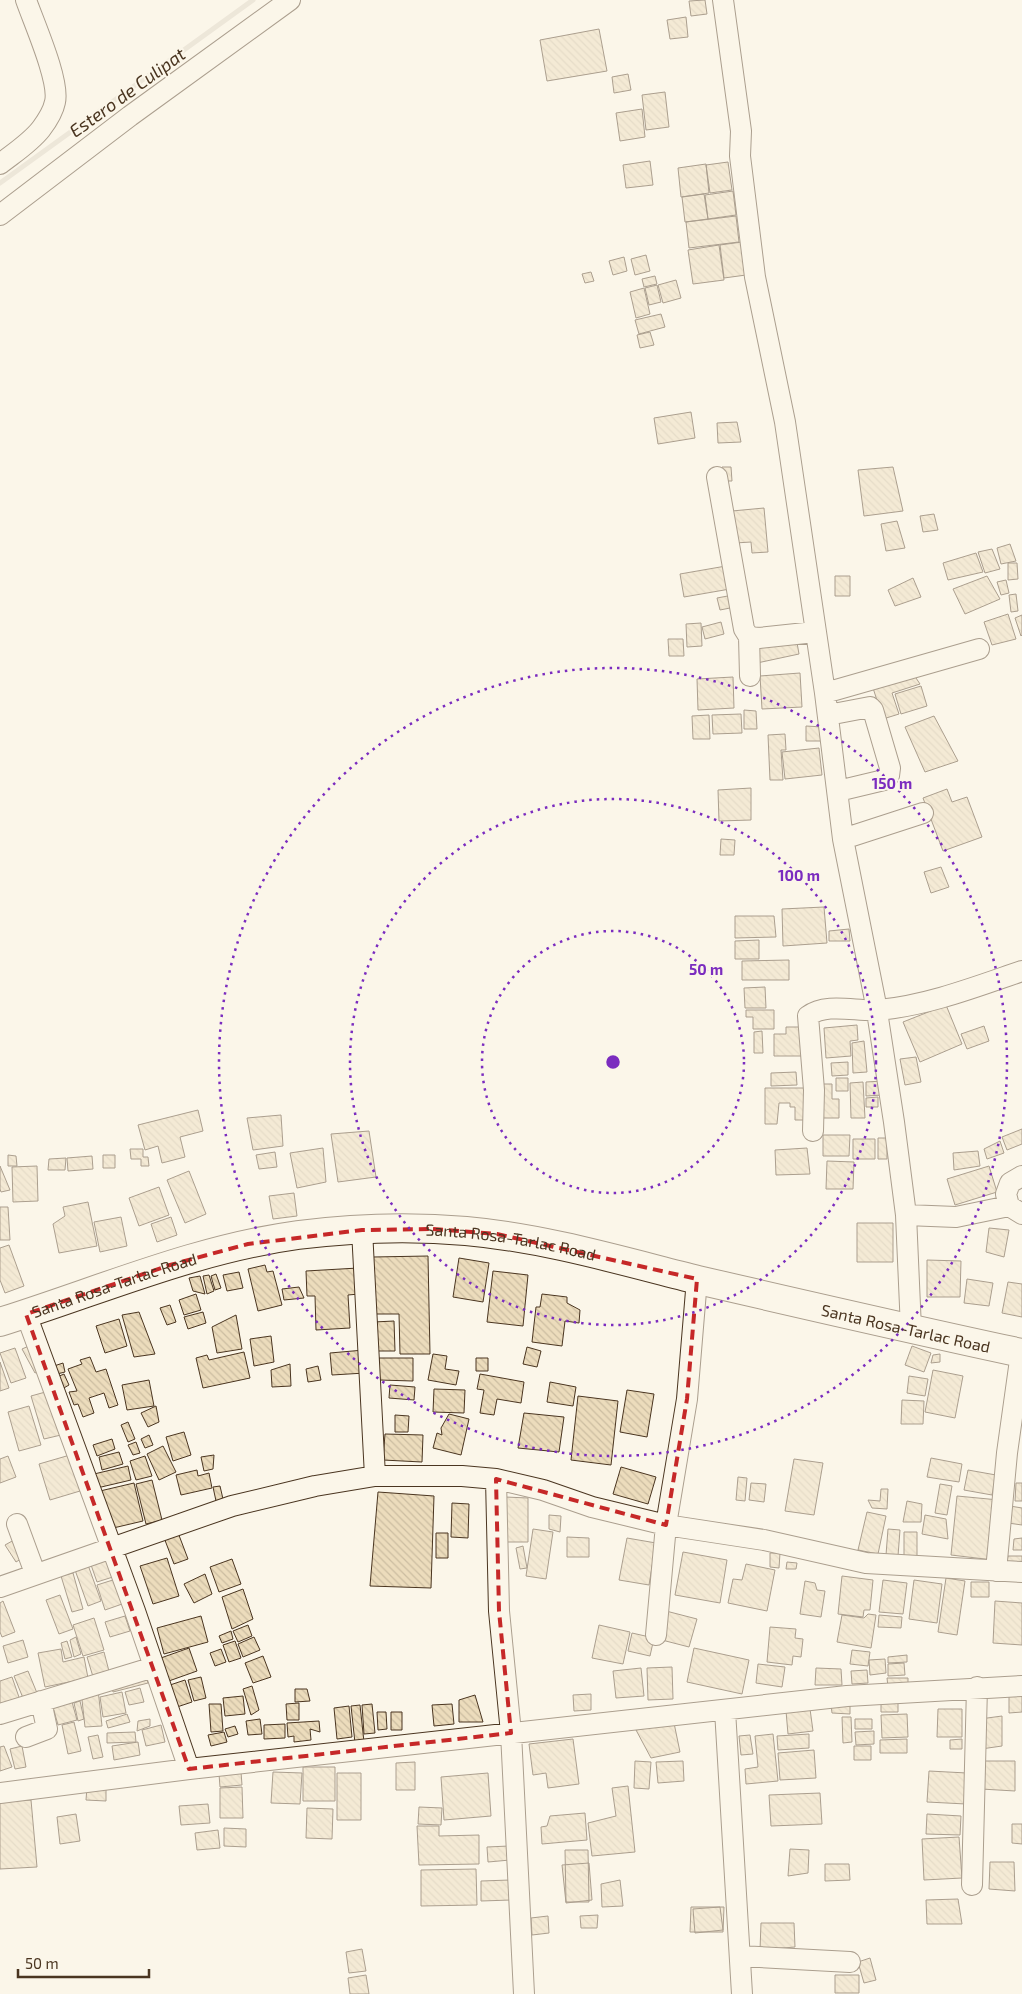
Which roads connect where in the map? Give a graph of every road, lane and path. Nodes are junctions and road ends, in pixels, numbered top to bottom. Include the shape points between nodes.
1 (26, 0) edge
2 (290, 0) edge
3 (723, 0) edge
4 (0, 164) edge
5 (0, 215) edge
6 (717, 478) dead end
7 (815, 632) junction
8 (749, 637) junction
9 (979, 649) dead end
10 (750, 676) dead end
11 (825, 693) junction
12 (828, 715) junction
13 (838, 791) junction
14 (923, 813) dead end
15 (842, 839) junction
16 (1022, 971) edge
17 (877, 1011) junction
18 (813, 1131) dead end
19 (1022, 1176) edge
20 (1016, 1210) edge
21 (906, 1215) junction
22 (362, 1230) junction
23 (696, 1279) junction
24 (26, 1314) junction
25 (0, 1322) edge
26 (910, 1329) junction
27 (1022, 1353) edge
28 (375, 1476) junction
29 (496, 1479) junction
30 (16, 1524) dead end
31 (666, 1525) junction
32 (111, 1547) junction
33 (996, 1571) junction
34 (1022, 1572) edge
35 (35, 1574) junction
36 (0, 1586) edge
37 (656, 1635) dead end
38 (154, 1667) junction
39 (1022, 1686) edge
40 (977, 1688) junction
41 (41, 1701) junction
42 (725, 1710) junction
43 (0, 1714) edge
44 (511, 1733) junction
45 (26, 1738) dead end
46 (189, 1768) junction
47 (0, 1793) edge
48 (972, 1884) dead end
49 (740, 1956) junction
50 (850, 1962) dead end
51 (524, 1994) edge
52 (742, 1994) edge

1 - 4 street via 53,77 56,101 41,129
2 - 5 street
3 - 7 street via 741,131 740,156 755,277 785,422
6 - 8 street via 738,605
7 - 8 street
7 - 11 street
8 - 10 street
9 - 11 street
11 - 12 street
12 - 13 street
12 - 13 street via 870,706 890,768 889,776 884,780
13 - 15 street
14 - 15 street
15 - 17 street
16 - 17 street via 934,1001
17 - 18 street via 841,1009 814,1012 808,1016 814,1090
17 - 21 street
19 - 20 street via 1010,1183 1006,1194
20 - 21 street via 956,1217
21 - 26 street
22 - 23 highway, Santa Rosa-Tarlac Road via 434,1229 497,1234 591,1252
22 - 24 highway, Santa Rosa-Tarlac Road via 297,1235 225,1249
22 - 28 street
23 - 26 highway, Santa Rosa-Tarlac Road
23 - 31 street via 687,1399
24 - 25 highway, Santa Rosa-Tarlac Road
24 - 32 street
26 - 27 highway, Santa Rosa-Tarlac Road
27 - 33 street
28 - 29 street
28 - 32 street via 315,1486 232,1506
29 - 31 street
29 - 44 street via 499,1611
30 - 35 street
31 - 33 street via 764,1540 866,1563
31 - 37 street
32 - 35 street
32 - 38 street
33 - 34 street
35 - 36 street
38 - 41 street
38 - 46 street
39 - 40 street
40 - 42 street via 847,1696
40 - 48 street
41 - 43 street
41 - 45 street via 47,1729
42 - 44 street
42 - 49 street
44 - 46 street
44 - 51 street
46 - 47 street
49 - 50 street
49 - 52 street

